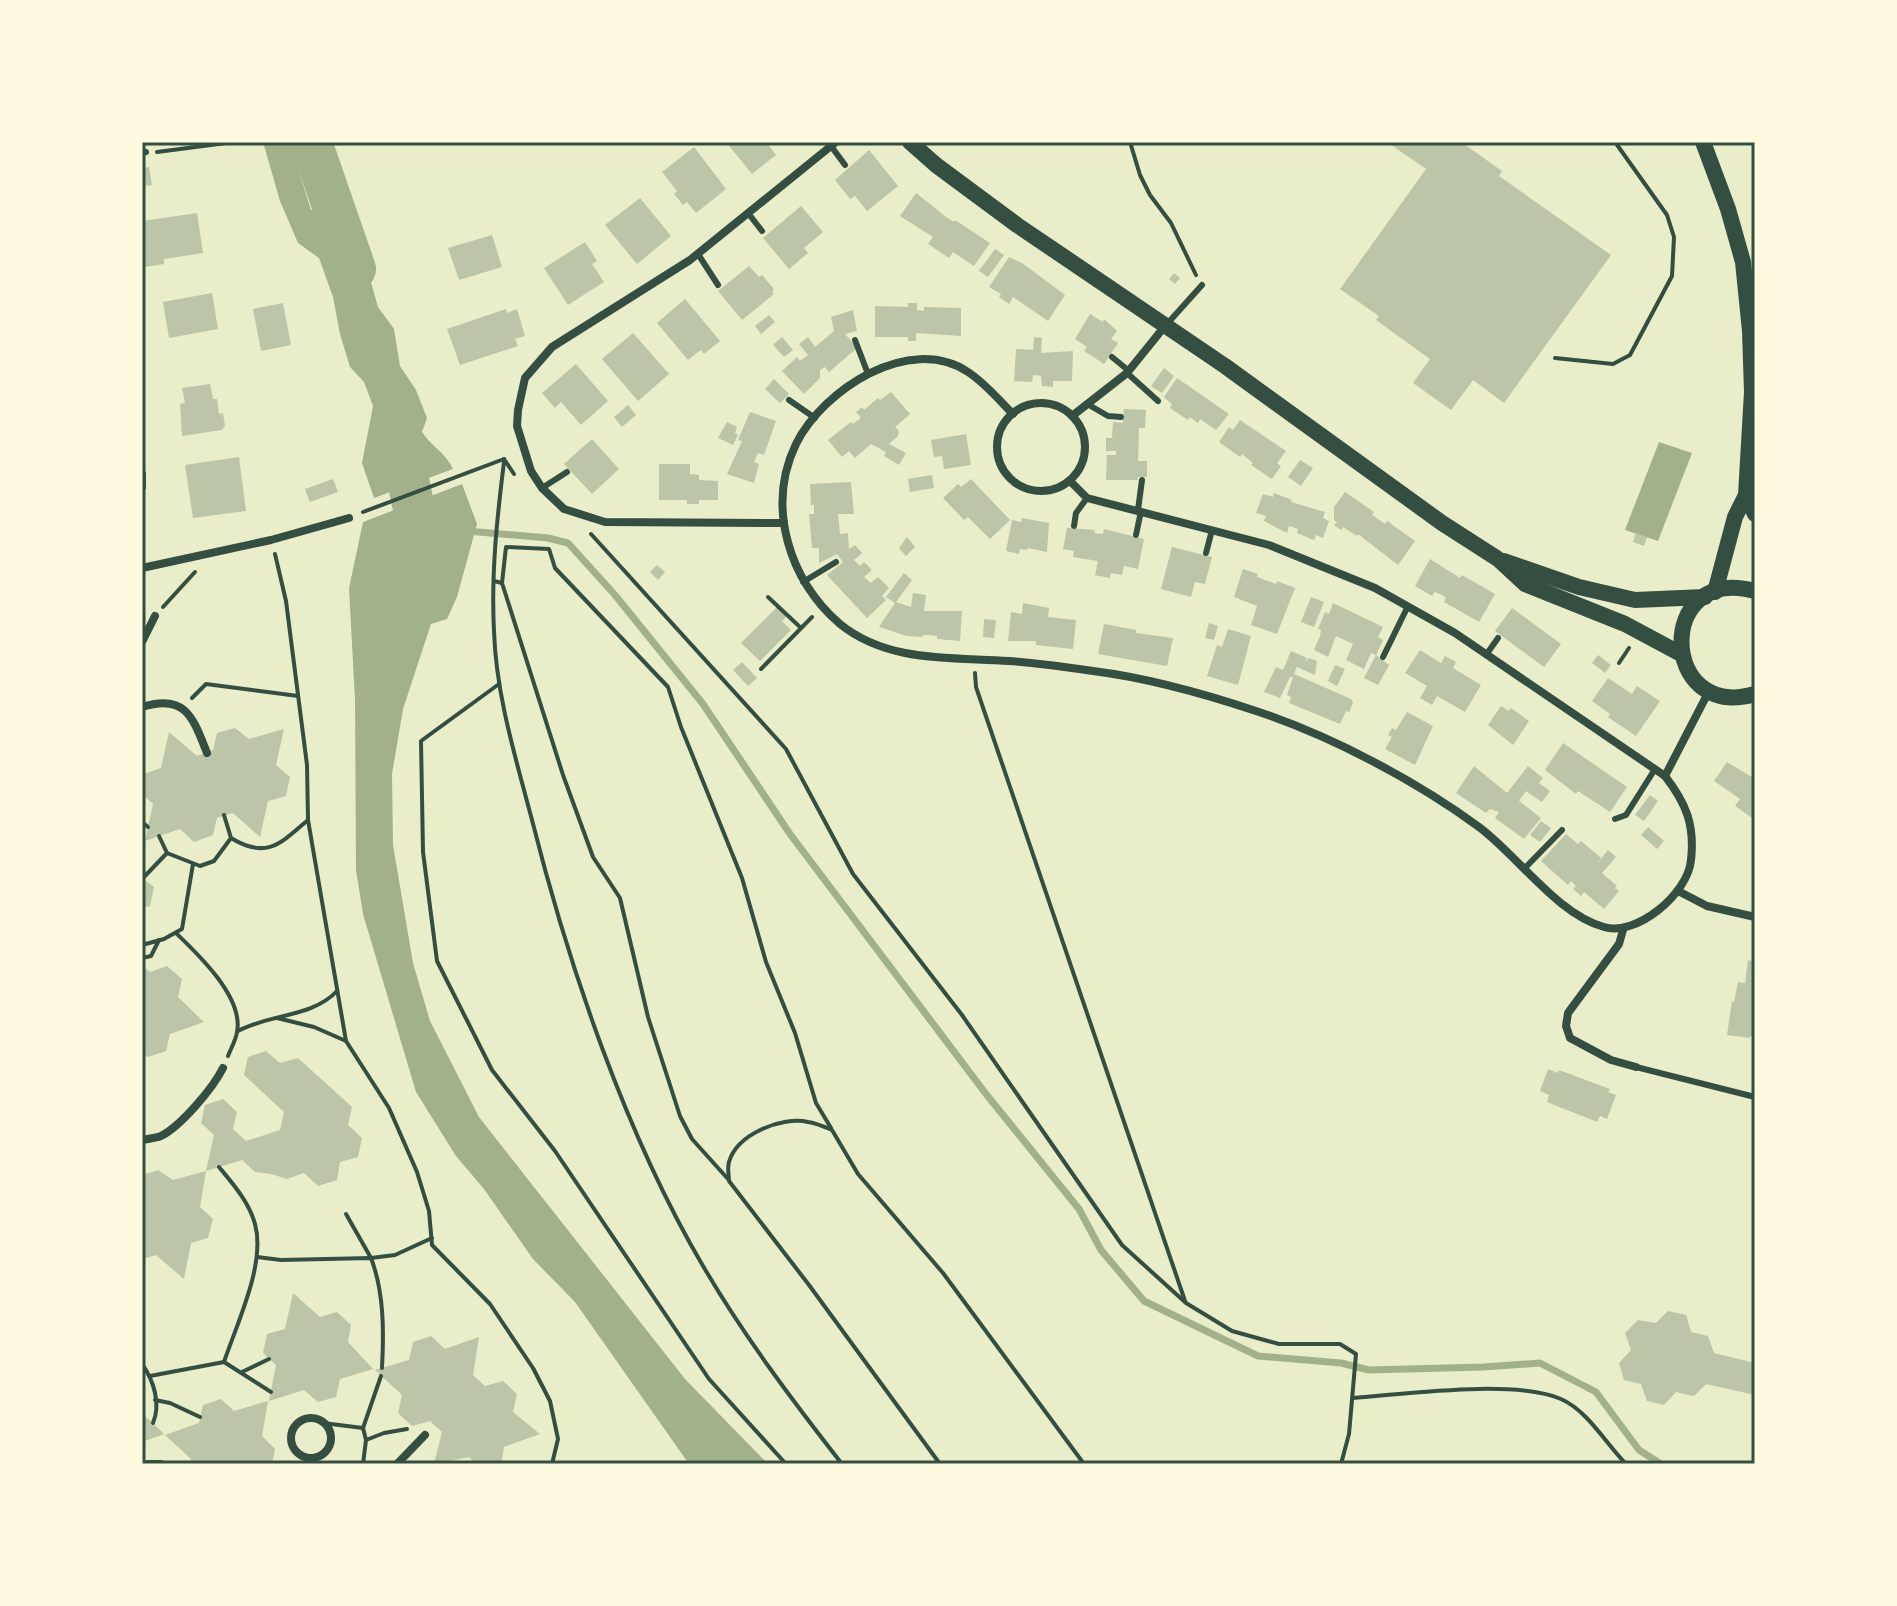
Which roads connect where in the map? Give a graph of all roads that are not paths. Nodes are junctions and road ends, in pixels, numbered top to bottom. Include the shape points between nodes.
1 (910, 142) edge
2 (1703, 142) edge
3 (833, 144) edge
4 (845, 165) dead end
5 (748, 213) junction
6 (762, 231) dead end
7 (698, 254) junction
8 (718, 285) dead end
9 (1202, 285) road end
10 (1165, 326) junction
11 (855, 340) dead end
12 (1112, 357) dead end
13 (1128, 372) junction
14 (868, 374) junction
15 (789, 400) dead end
16 (1158, 401) dead end
17 (1089, 405) junction
18 (1013, 414) junction
19 (1072, 416) junction
20 (1121, 417) dead end
21 (815, 418) junction
22 (567, 472) dead end
23 (142, 474) edge
24 (1142, 480) dead end
25 (1070, 481) junction
26 (142, 487) edge
27 (542, 488) junction
28 (1746, 495) junction
29 (1087, 498) junction
30 (1139, 511) junction
31 (1755, 514) edge
32 (349, 518) road end
33 (784, 523) junction
34 (1074, 526) dead end
35 (1212, 530) junction
36 (1136, 535) dead end
37 (1206, 553) dead end
38 (1498, 559) junction
39 (836, 562) dead end
40 (142, 568) edge
41 (803, 582) junction
42 (1755, 591) edge
43 (1710, 594) junction
44 (1408, 606) junction
45 (155, 616) road end
46 (1498, 638) dead end
47 (142, 642) edge
48 (1681, 654) junction
49 (1486, 655) junction
50 (1383, 657) dead end
51 (1709, 691) junction
52 (1755, 694) edge
53 (1736, 697) junction
54 (1755, 703) edge
55 (142, 707) edge
56 (207, 753) dead end
57 (1655, 769) junction
58 (1665, 776) junction
59 (1615, 819) dead end
60 (1562, 830) dead end
61 (1525, 868) junction
62 (1680, 892) junction
63 (1755, 917) edge
64 (1623, 930) junction
65 (1636, 1067) joint
66 (223, 1068) road end
67 (1755, 1097) edge
68 (142, 1140) edge
69 (425, 1435) dead end
70 (322, 1460) edge
71 (148, 1464) edge
72 (161, 1464) edge
73 (397, 1464) edge

1 - 10 main road via 1017,225
2 - 28 main road via 1743,262 1752,392
3 - 4 lane
3 - 5 street
5 - 6 lane
5 - 7 street
7 - 8 lane
7 - 27 street via 552,347 525,378 517,426
9 - 10 lane
10 - 13 street
10 - 38 main road
11 - 14 lane
12 - 13 lane
13 - 16 lane
13 - 17 street
14 - 18 street via 909,360 950,364 968,372
14 - 21 street
15 - 21 lane
17 - 19 street
17 - 20 lane
18 - 19 street via 1023,407 1049,404
18 - 25 street via 998,440 1004,470 1027,489 1042,491
19 - 25 street via 1081,427 1085,456
21 - 33 street via 788,465
22 - 27 lane
23 - 26 street
24 - 30 lane
25 - 29 street
27 - 33 street via 564,509 605,522
28 - 31 main road
28 - 43 main road
29 - 30 street
29 - 34 lane
30 - 35 street
30 - 36 lane
32 - 40 street
33 - 41 street via 791,558
35 - 37 lane
35 - 44 street via 1269,545
38 - 43 main road via 1579,587 1647,601
38 - 48 main road via 1525,584 1625,624
39 - 41 lane
41 - 61 street via 844,627 902,652 1128,676 1266,714 1407,781 1481,828
42 - 43 main road
43 - 48 main road via 1686,617
44 - 49 street
44 - 50 lane
45 - 47 street
46 - 49 lane
48 - 51 main road via 1688,670
49 - 57 street
51 - 53 main road
51 - 58 street
52 - 53 main road
53 - 54 main road
55 - 56 street via 172,703 184,708
57 - 58 street
57 - 59 lane via 1626,815
58 - 62 street via 1685,803 1693,832 1691,868
60 - 61 lane
61 - 64 street via 1587,921
62 - 63 street via 1707,906
62 - 64 street
64 - 65 street via 1619,944 1568,1013 1566,1026 1570,1038
65 - 67 lane
66 - 68 street via 176,1125
69 - 73 street
70 - 70 street via 331,1442 328,1427 318,1419 296,1423 291,1441 298,1454
71 - 72 street

